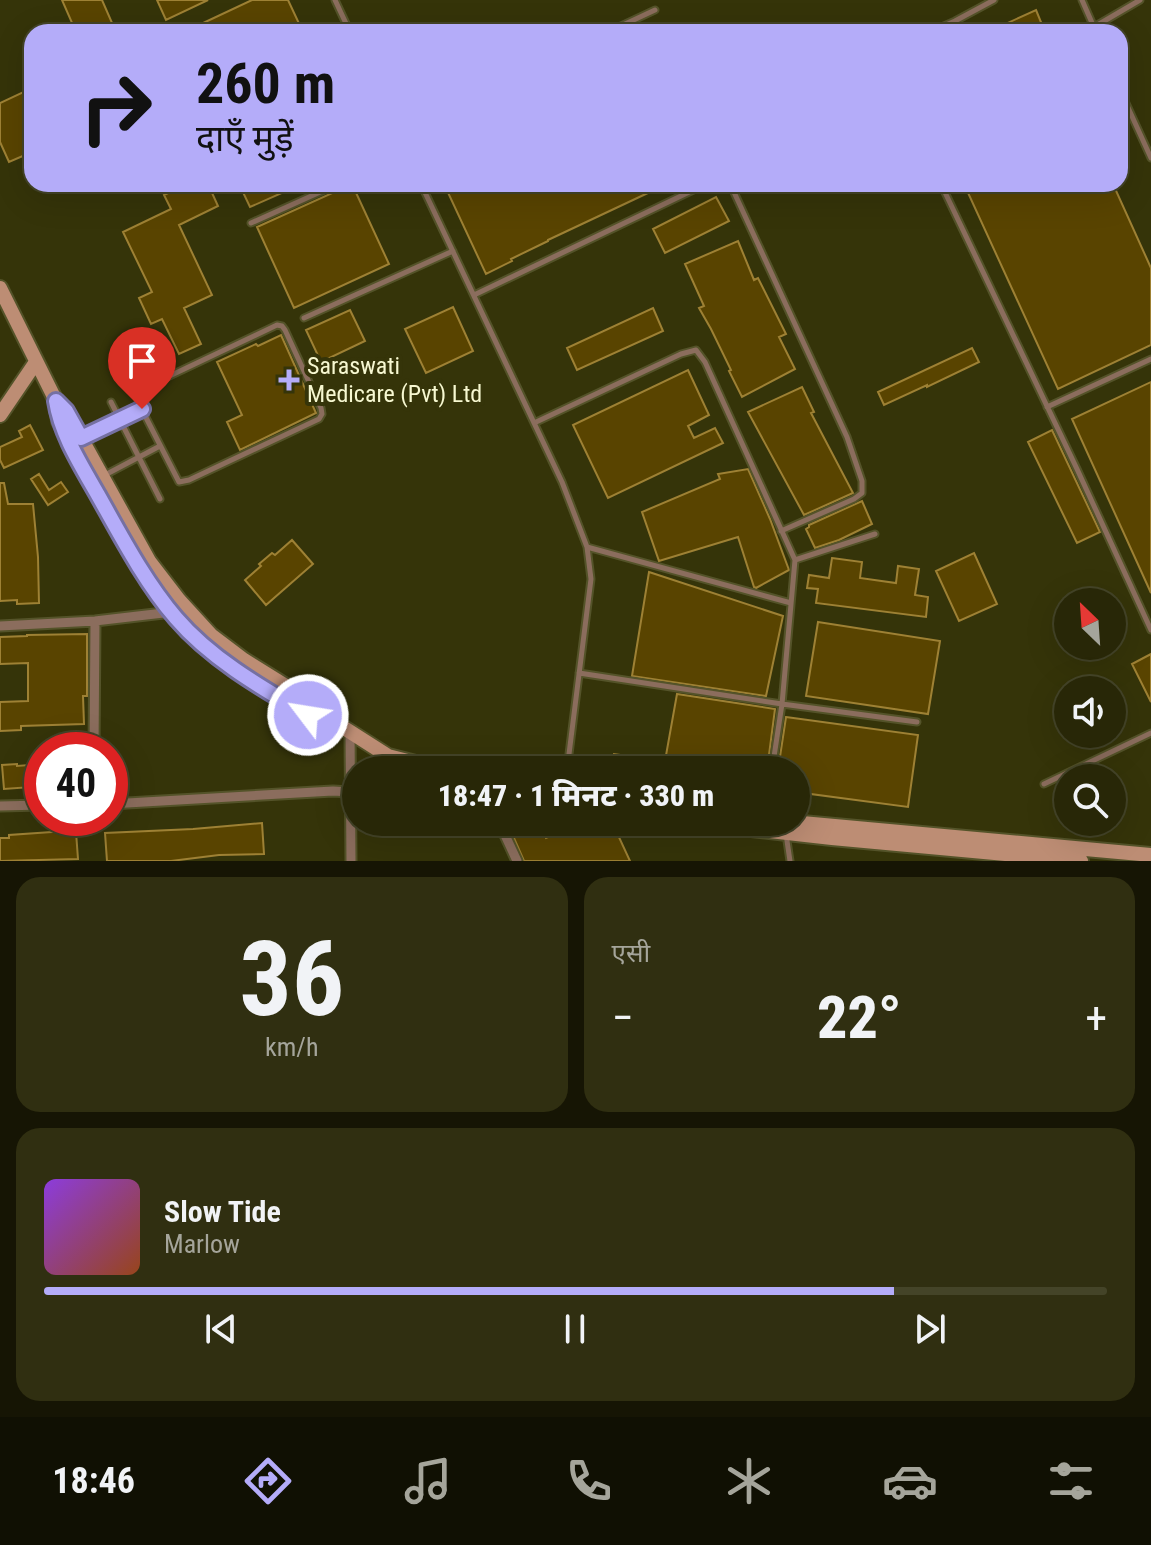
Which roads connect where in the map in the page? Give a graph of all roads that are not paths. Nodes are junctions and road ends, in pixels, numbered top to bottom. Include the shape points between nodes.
1 (335, 0) edge
2 (994, 0) edge
3 (1082, 0) edge
4 (1140, 0) edge
5 (655, 10) dead end
6 (346, 24) edge
7 (625, 24) edge
8 (948, 24) edge
9 (1093, 24) edge
10 (1103, 24) edge
11 (1128, 108) edge
12 (1151, 158) edge
13 (320, 192) edge
14 (425, 192) edge
15 (689, 192) edge
16 (734, 192) edge
17 (945, 192) edge
18 (251, 223) dead end
19 (453, 251) junction
20 (0, 288) edge
21 (474, 295) junction
22 (304, 318) dead end
23 (1151, 359) edge
24 (36, 362) junction
25 (56, 401) junction
26 (111, 402) dead end
27 (1047, 407) junction
28 (142, 409) junction
29 (0, 415) edge
30 (120, 420) junction
31 (534, 423) junction
32 (81, 438) junction
33 (160, 446) junction
34 (139, 457) junction
35 (102, 476) junction
36 (160, 499) dead end
37 (781, 531) junction
38 (875, 534) dead end
39 (587, 547) junction
40 (795, 560) junction
41 (791, 603) junction
42 (172, 612) junction
43 (95, 621) junction
44 (0, 626) edge
45 (1151, 630) edge
46 (579, 673) junction
47 (782, 704) junction
48 (330, 719) junction
49 (917, 722) dead end
50 (94, 732) edge
51 (350, 732) junction
52 (1151, 733) edge
53 (350, 756) edge
54 (388, 756) edge
55 (569, 756) edge
56 (774, 756) edge
57 (1044, 784) dead end
58 (342, 792) edge
59 (128, 803) edge
60 (24, 805) edge
61 (0, 806) edge
62 (810, 828) edge
63 (810, 830) edge
64 (351, 836) edge
65 (505, 836) edge
66 (789, 836) edge
67 (947, 855) edge
68 (1151, 855) edge
69 (351, 861) edge
70 (517, 861) edge
71 (790, 861) edge
72 (1081, 861) edge

1 - 6 lane
2 - 8 lane
3 - 9 lane
4 - 10 lane
5 - 7 lane
11 - 12 lane
13 - 18 lane
14 - 19 lane
15 - 21 lane
16 - 37 lane via 847,437 862,481 862,493 854,499
17 - 27 lane
19 - 21 lane
19 - 22 lane
20 - 24 street
21 - 31 lane
23 - 27 lane
24 - 25 street
24 - 29 street
25 - 32 street
25 - 42 street via 59,421 83,467
26 - 30 lane
27 - 45 lane
28 - 30 lane
28 - 33 lane
28 - 33 lane via 142,389 277,325 285,330 321,408 319,419 184,482 176,478
30 - 32 lane
30 - 34 lane
31 - 37 lane via 696,350
31 - 39 lane
32 - 35 street
33 - 34 lane
34 - 35 lane
34 - 36 lane
35 - 48 street via 149,561 211,635 326,711
37 - 40 lane
38 - 40 lane
39 - 41 lane
39 - 46 lane via 591,579
40 - 41 lane
41 - 47 lane
42 - 43 street
42 - 48 street via 203,645 242,673 308,715
43 - 44 street
43 - 50 street
46 - 47 lane
46 - 55 lane
47 - 49 lane
47 - 56 lane
48 - 51 street
51 - 53 street
51 - 54 street
52 - 57 lane
58 - 59 street
60 - 61 street
62 - 68 street
63 - 67 street
64 - 69 street
65 - 70 street
66 - 71 lane
67 - 72 street

